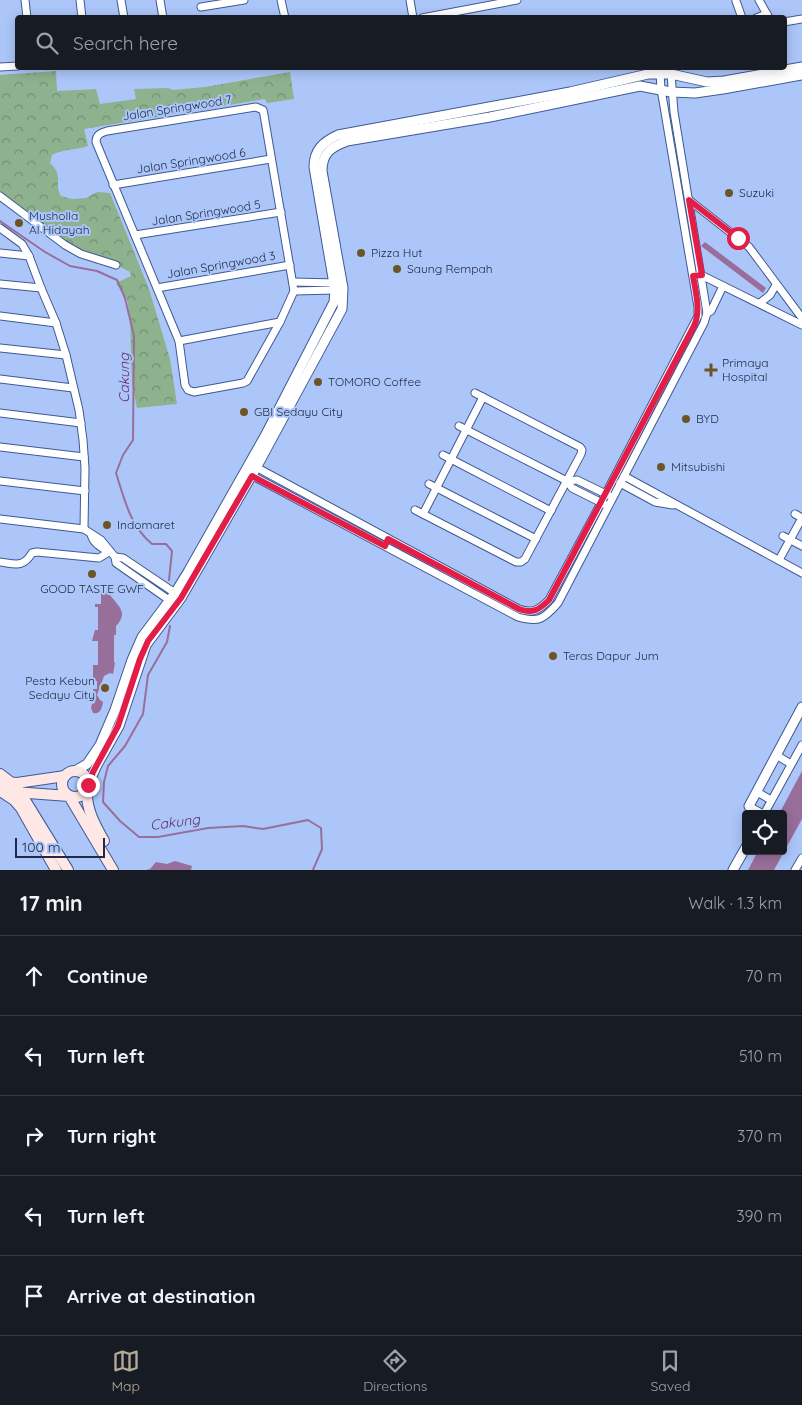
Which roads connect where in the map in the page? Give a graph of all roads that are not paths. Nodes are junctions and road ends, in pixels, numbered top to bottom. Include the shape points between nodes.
1 (25, 0) edge
2 (80, 0) edge
3 (121, 0) edge
4 (160, 0) edge
5 (244, 0) edge
6 (281, 0) edge
7 (410, 0) edge
8 (517, 0) edge
9 (759, 0) edge
10 (736, 1) edge
11 (209, 3) edge
12 (201, 7) dead end
13 (27, 15) edge
14 (82, 15) edge
15 (124, 15) edge
16 (162, 15) edge
17 (284, 15) edge
18 (412, 15) edge
19 (438, 15) edge
20 (741, 15) edge
21 (767, 15) edge
22 (802, 19) edge
23 (787, 22) edge
24 (15, 66) edge
25 (0, 67) edge
26 (802, 67) edge
27 (786, 70) edge
28 (787, 70) edge
29 (660, 74) junction
30 (671, 74) junction
31 (802, 75) edge
32 (661, 89) junction
33 (672, 92) junction
34 (489, 112) junction
35 (679, 136) junction
36 (670, 138) junction
37 (271, 159) junction
38 (114, 185) junction
39 (0, 196) edge
40 (689, 200) junction
41 (281, 212) junction
42 (692, 217) junction
43 (683, 218) junction
44 (0, 228) edge
45 (135, 235) junction
46 (0, 253) edge
47 (29, 256) junction
48 (116, 265) dead end
49 (290, 265) junction
50 (702, 275) junction
51 (693, 276) junction
52 (293, 282) junction
53 (0, 284) edge
54 (337, 285) junction
55 (776, 285) junction
56 (723, 286) junction
57 (41, 288) junction
58 (157, 288) junction
59 (294, 291) junction
60 (760, 303) junction
61 (707, 312) junction
62 (0, 316) edge
63 (802, 318) edge
64 (280, 322) junction
65 (56, 323) junction
66 (802, 324) edge
67 (179, 341) junction
68 (0, 348) edge
69 (66, 355) junction
70 (0, 379) edge
71 (73, 388) junction
72 (475, 393) dead end
73 (483, 397) junction
74 (0, 413) edge
75 (81, 423) junction
76 (459, 426) dead end
77 (466, 430) junction
78 (0, 447) edge
79 (443, 455) dead end
80 (84, 457) junction
81 (451, 460) junction
82 (250, 470) junction
83 (624, 476) junction
84 (0, 481) edge
85 (567, 481) junction
86 (620, 483) junction
87 (429, 484) dead end
88 (437, 488) junction
89 (85, 491) junction
90 (606, 494) junction
91 (613, 498) junction
92 (601, 503) junction
93 (608, 506) junction
94 (678, 506) junction
95 (415, 510) dead end
96 (551, 511) junction
97 (423, 514) junction
98 (799, 516) edge
99 (0, 519) edge
100 (84, 529) junction
101 (783, 536) dead end
102 (536, 539) junction
103 (790, 540) junction
104 (386, 543) junction
105 (802, 546) edge
106 (112, 554) junction
107 (779, 560) junction
108 (0, 562) edge
109 (802, 573) edge
110 (175, 599) junction
111 (802, 706) edge
112 (802, 745) edge
113 (776, 755) junction
114 (791, 764) junction
115 (0, 774) edge
116 (70, 774) junction
117 (0, 782) edge
118 (13, 783) junction
119 (87, 788) junction
120 (0, 791) edge
121 (20, 792) junction
122 (757, 792) junction
123 (69, 796) junction
124 (771, 800) junction
125 (756, 810) edge
126 (765, 810) edge
127 (742, 854) edge
128 (802, 858) edge
129 (61, 868) edge
130 (113, 870) edge
131 (121, 870) edge
132 (733, 870) edge
133 (795, 870) edge

1 - 13 street
2 - 14 street
3 - 15 street
4 - 16 street
5 - 11 street
6 - 17 street
7 - 18 street
8 - 19 street
9 - 21 street
10 - 20 street
11 - 12 street
22 - 23 street
24 - 25 street
26 - 28 street
27 - 30 street via 724,82 707,82
29 - 30 street
29 - 32 street
29 - 34 street via 648,74
30 - 33 street
31 - 33 street via 720,90
32 - 33 street
32 - 34 street via 640,86
32 - 36 street
33 - 35 street
34 - 54 street via 338,135 320,148 314,159 314,175 323,201
35 - 36 street
35 - 40 street
36 - 43 street
37 - 38 street, Jalan Springwood 6
37 - 38 street, Jalan Springwood 7 via 263,110 260,108 106,131 98,134 96,142
37 - 41 street
38 - 45 street
39 - 48 street via 65,245 81,254
40 - 42 street
40 - 55 street via 749,247
41 - 45 street, Jalan Springwood 5
41 - 49 street
42 - 43 street
42 - 50 street
43 - 51 street
44 - 47 street via 22,244
45 - 58 street
46 - 47 street
47 - 57 street
49 - 52 street
49 - 58 street, Jalan Springwood 3
50 - 51 street
50 - 56 street
50 - 61 street
51 - 90 street via 698,316
52 - 54 street
52 - 59 street
53 - 57 street
54 - 59 street
54 - 82 street via 328,317
55 - 60 street
55 - 63 street
56 - 60 street
56 - 61 street via 712,311
57 - 65 street
58 - 67 street
59 - 64 street
60 - 66 street
61 - 83 street via 704,324
62 - 65 street
64 - 67 street
64 - 67 street via 243,383 194,392 188,390
65 - 69 street
68 - 69 street
69 - 71 street
70 - 71 street
71 - 75 street
72 - 73 street
73 - 77 street
73 - 85 street via 580,446 581,454
74 - 75 street
75 - 80 street
76 - 77 street
77 - 81 street
77 - 85 street
78 - 80 street
79 - 81 street
80 - 89 street
81 - 88 street
81 - 96 street
82 - 104 street
82 - 110 street
83 - 86 street
83 - 94 street
84 - 89 street
85 - 90 street via 577,480
85 - 92 street via 572,488
85 - 96 street
86 - 91 street
86 - 94 street via 655,502
87 - 88 street
88 - 97 street
88 - 102 street
89 - 100 street
90 - 91 street
90 - 92 street
91 - 93 street
92 - 93 street
92 - 104 street via 549,600 535,611 528,612 506,603
93 - 104 street via 558,603 539,620 518,617
94 - 107 street
95 - 97 street
96 - 102 street
97 - 102 street via 516,562 525,559
98 - 103 street
99 - 100 street
100 - 106 street via 101,540
101 - 103 street
103 - 105 street
103 - 107 street
106 - 108 street via 99,558 37,552 22,564
106 - 110 street via 123,558
107 - 109 street
110 - 116 street via 142,637 100,745 87,764
110 - 119 street via 146,645 118,726
111 - 113 street
112 - 114 street
113 - 114 street
113 - 122 street
114 - 124 street
115 - 118 main road
116 - 118 main road
116 - 119 main road via 84,775
116 - 123 main road via 62,787
117 - 118 main road
118 - 121 main road
119 - 123 main road via 79,797
119 - 131 main road via 93,821
120 - 121 main road
120 - 129 main road via 21,808
121 - 123 main road
121 - 129 main road
122 - 124 street
122 - 125 street via 749,806
123 - 130 main road
124 - 126 street
127 - 132 street
128 - 133 street

